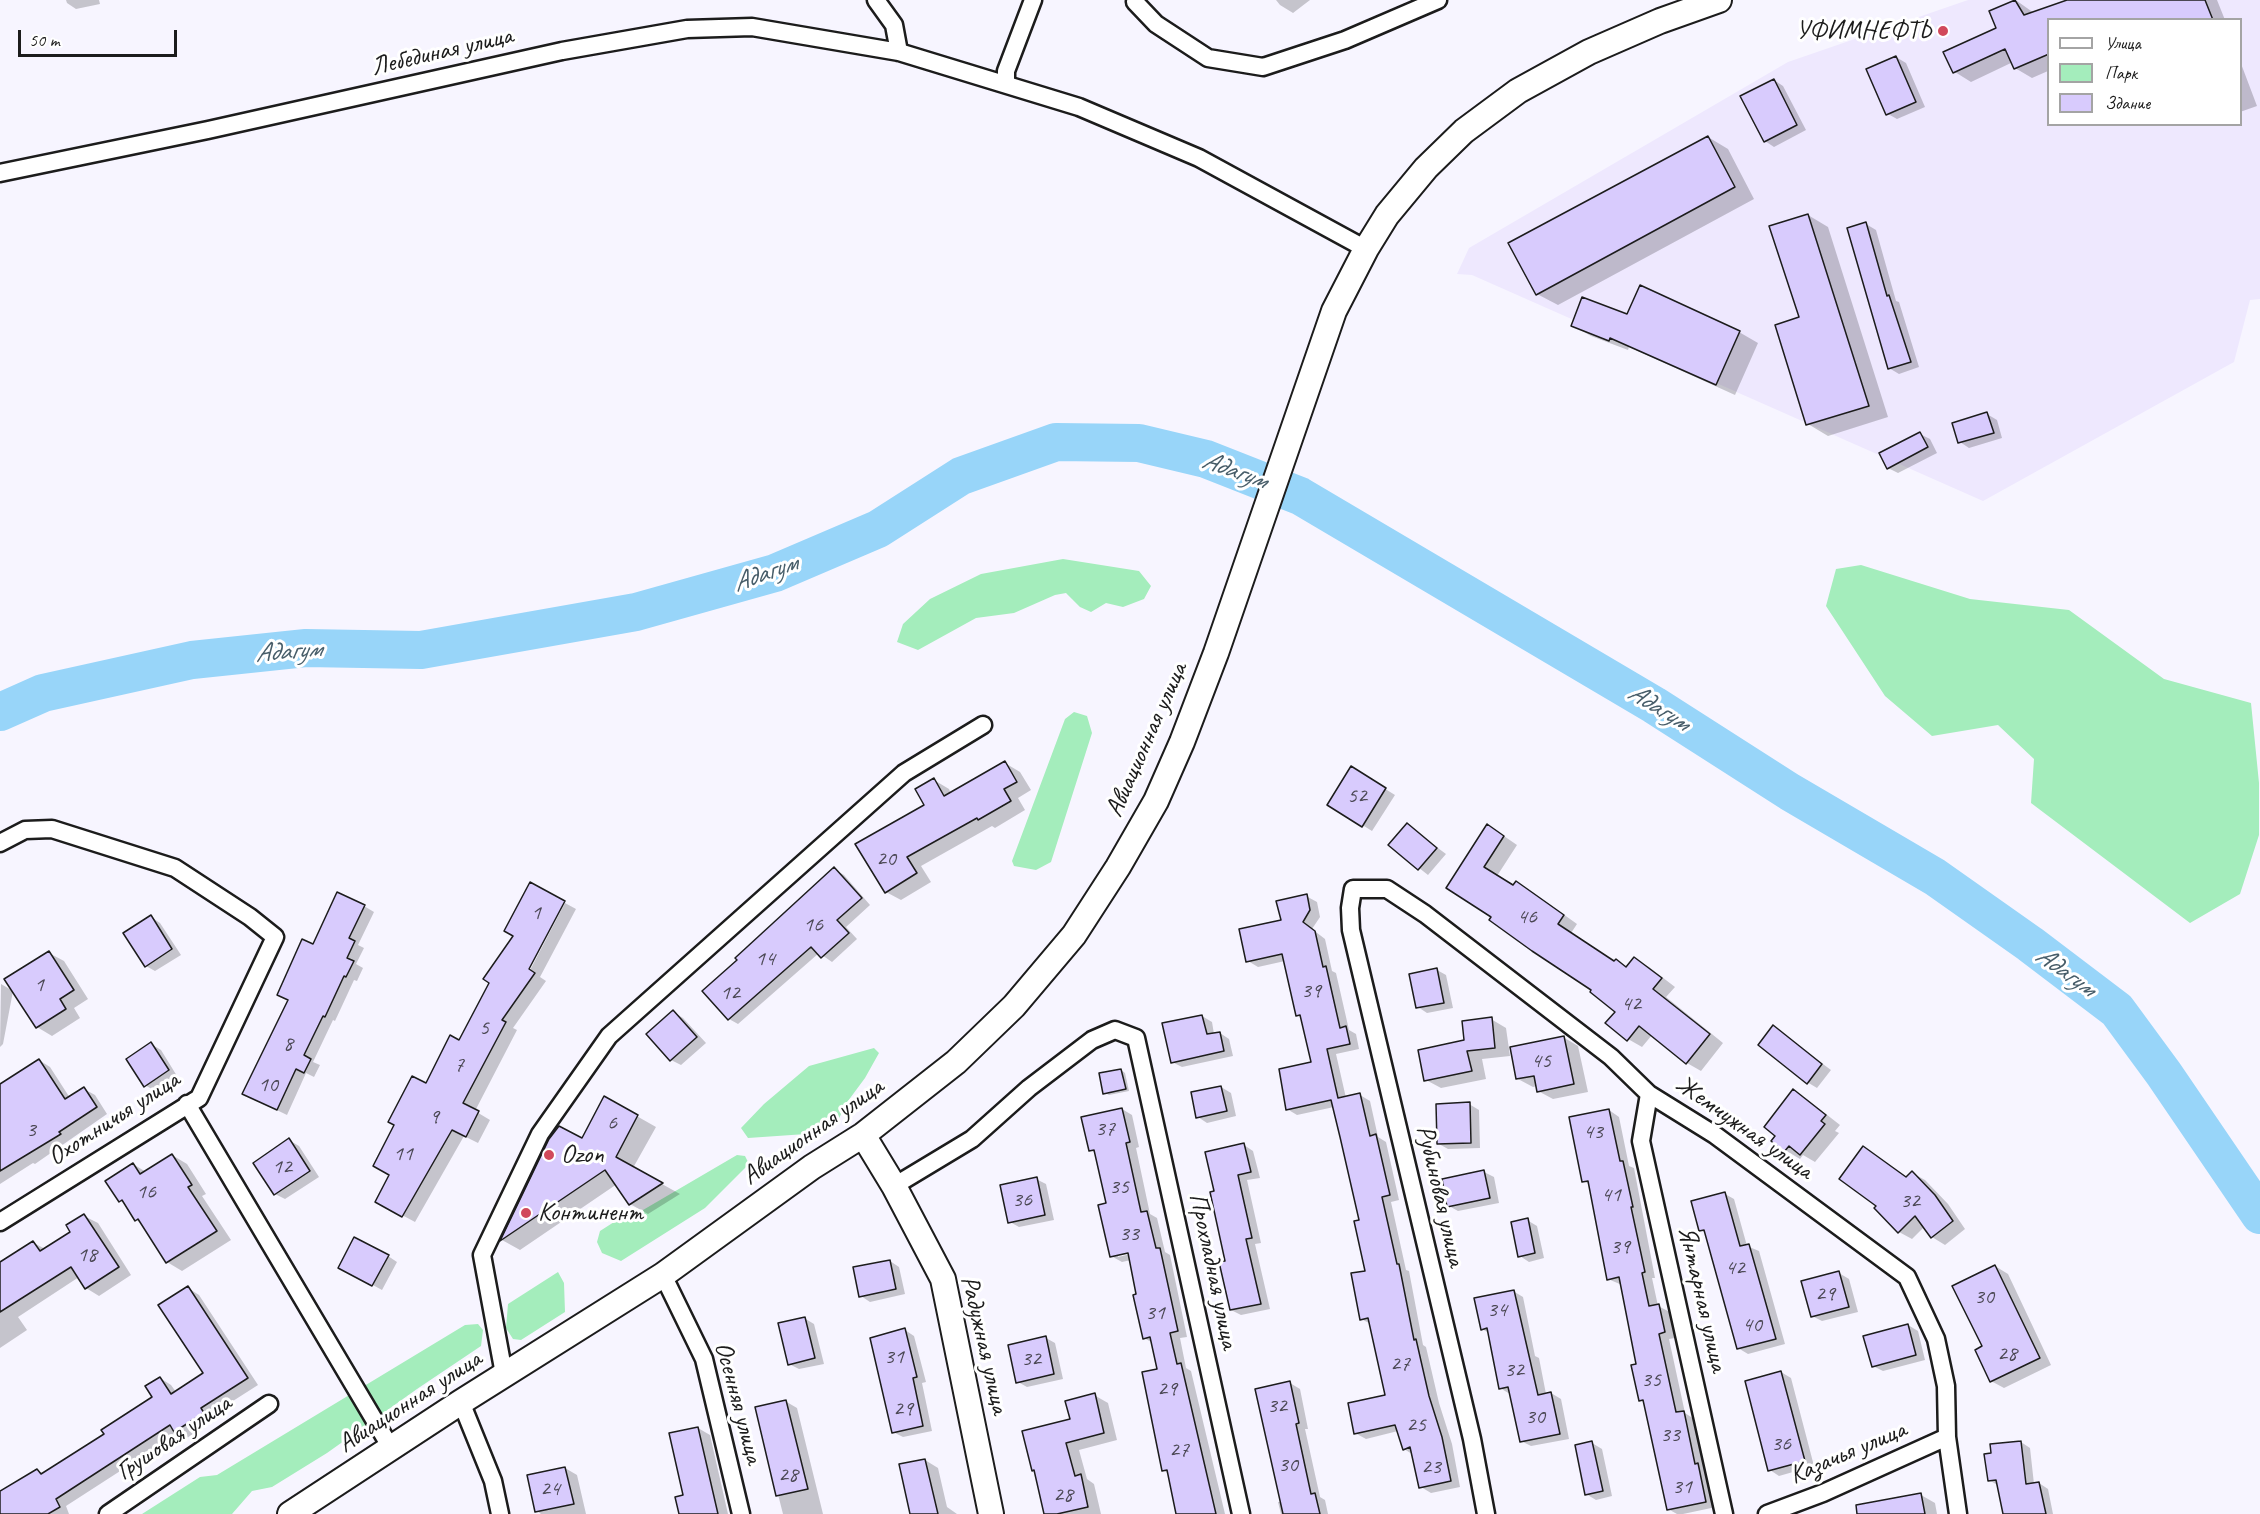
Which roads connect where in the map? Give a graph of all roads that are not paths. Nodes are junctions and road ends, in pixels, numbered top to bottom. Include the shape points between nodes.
1 (876, 0) edge
2 (1033, 0) edge
3 (1438, 0) edge
4 (1719, 0) edge
5 (1135, 2) dead end
6 (898, 52) junction
7 (1006, 83) junction
8 (0, 173) edge
9 (1366, 249) junction
10 (983, 725) dead end
11 (0, 843) edge
12 (1353, 890) joint
13 (1649, 1094) junction
14 (188, 1104) junction
15 (863, 1135) junction
16 (894, 1186) junction
17 (0, 1222) edge
18 (663, 1275) junction
19 (504, 1374) junction
20 (461, 1402) junction
21 (269, 1404) dead end
22 (1947, 1437) junction
23 (391, 1448) junction
24 (108, 1514) edge
25 (290, 1514) edge
26 (500, 1514) edge
27 (741, 1514) edge
28 (991, 1514) edge
29 (1241, 1514) edge
30 (1486, 1514) edge
31 (1724, 1514) edge
32 (1767, 1514) edge
33 (1958, 1514) edge

1 - 6 street via 894,25
2 - 7 street via 1006,71
3 - 5 street via 1345,40 1263,66 1208,58 1156,24
4 - 9 main road, Авиационная улица via 1589,52 1518,91 1464,131 1425,168 1387,215
6 - 7 street, Лебединая улица
6 - 8 street, Лебединая улица via 752,27 687,29 562,51
7 - 9 street, Лебединая улица via 1079,106 1172,146
9 - 15 main road, Авиационная улица via 1334,311 1216,653 1156,801 1074,935 1014,1006 956,1062
10 - 19 street via 904,773 609,1036 540,1134 482,1255
11 - 14 street, Охотничья улица via 25,830 52,829 175,868 274,937 198,1098
12 - 13 street, Жемчужная улица via 1387,890 1425,914 1611,1057
12 - 30 street, Рубиновая улица via 1351,930 1472,1439
13 - 22 street, Жемчужная улица via 1715,1135 1907,1277 1936,1339 1946,1386
13 - 31 street, Янтарная улица via 1641,1141
14 - 17 street, Охотничья улица
14 - 23 street
15 - 16 main road, Радужная улица
15 - 18 main road, Авиационная улица via 812,1167
16 - 28 main road, Радужная улица via 943,1279
16 - 29 street, Прохладная улица via 972,1139 1092,1040 1115,1030 1136,1038
18 - 19 main road, Авиационная улица
18 - 27 street, Осенняя улица via 704,1359
19 - 20 main road, Авиационная улица
20 - 23 main road, Авиационная улица
20 - 26 street via 493,1481
21 - 24 street, Грушовая улица
22 - 32 street, Казачья улица
22 - 33 street, Жемчужная улица
23 - 25 main road, Авиационная улица

